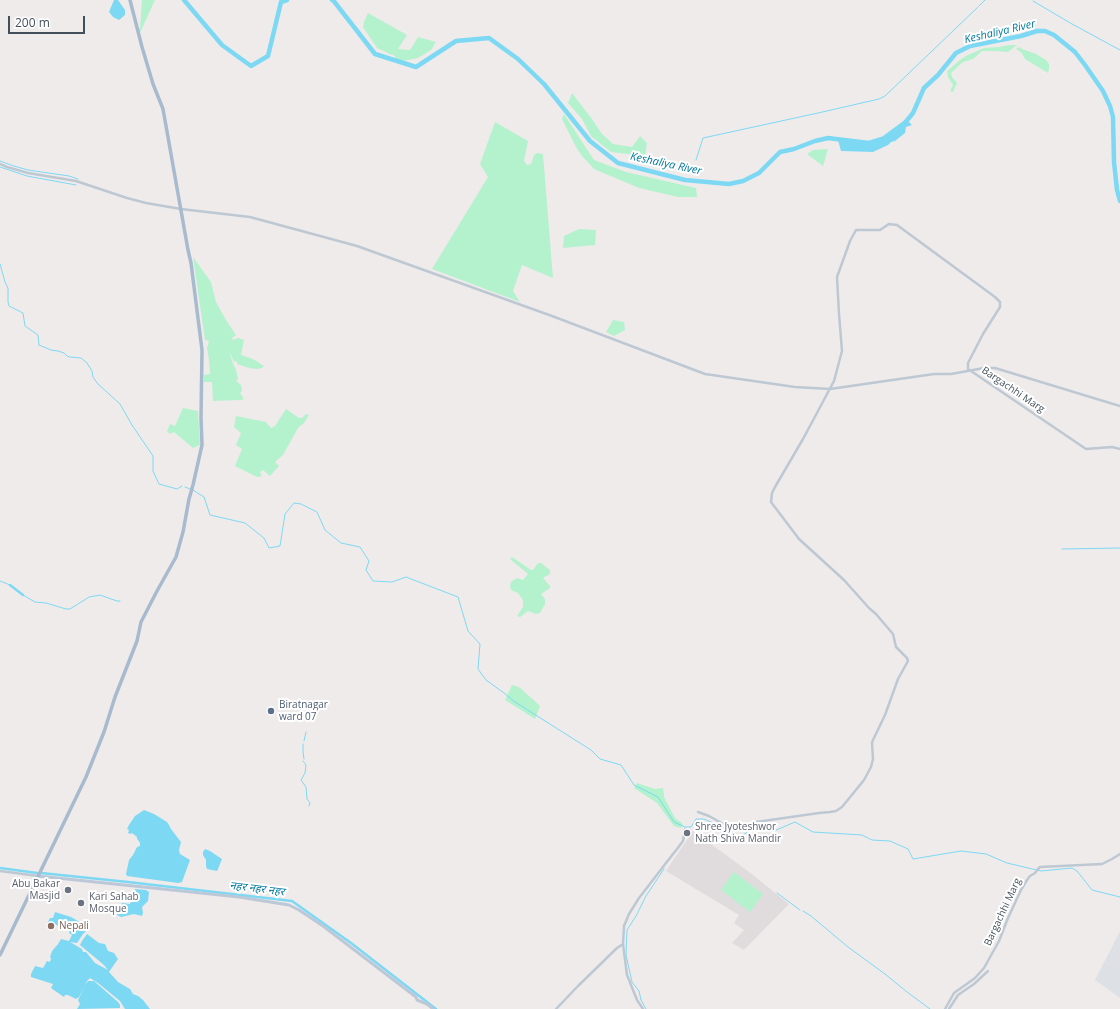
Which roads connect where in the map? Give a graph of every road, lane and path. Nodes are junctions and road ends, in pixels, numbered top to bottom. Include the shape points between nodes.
1 (130, 0) edge
2 (0, 164) edge
3 (181, 209) junction
4 (970, 371) junction
5 (830, 389) junction
6 (1120, 406) edge
7 (1120, 449) edge
8 (698, 812) dead end
9 (685, 829) dead end
10 (1120, 854) edge
11 (0, 871) edge
12 (38, 876) junction
13 (623, 944) junction
14 (0, 955) edge
15 (988, 970) dead end
16 (433, 1009) edge
17 (556, 1009) edge
18 (643, 1009) edge
19 (945, 1009) edge
20 (949, 1009) edge

1 - 3 main road via 153,84 164,108
2 - 3 street via 29,173 76,181 139,201
3 - 5 street via 250,217 356,246 705,374
3 - 12 main road via 202,350 202,445 176,557 141,622 86,777
4 - 5 street
4 - 5 street, Bargachhi Marg via 968,362 1000,307 1000,302 897,226 889,224 880,230 856,230 848,247 838,277 842,351
4 - 6 street via 995,368
4 - 7 street, Bargachhi Marg via 1086,449
5 - 8 street via 775,487 771,502 799,539 844,580 876,614 893,634 896,647 908,661 895,685 873,740 871,767 842,807 836,811 756,822 738,828 725,825
9 - 13 street via 683,841 629,914 624,926
10 - 19 street, Bargachhi Marg via 1102,864 1040,867 1021,890 984,968 975,978 954,992
11 - 12 street
12 - 14 main road
12 - 16 main road via 289,905 323,926 417,1000
13 - 17 street
13 - 18 street via 627,975
15 - 20 street via 958,995

